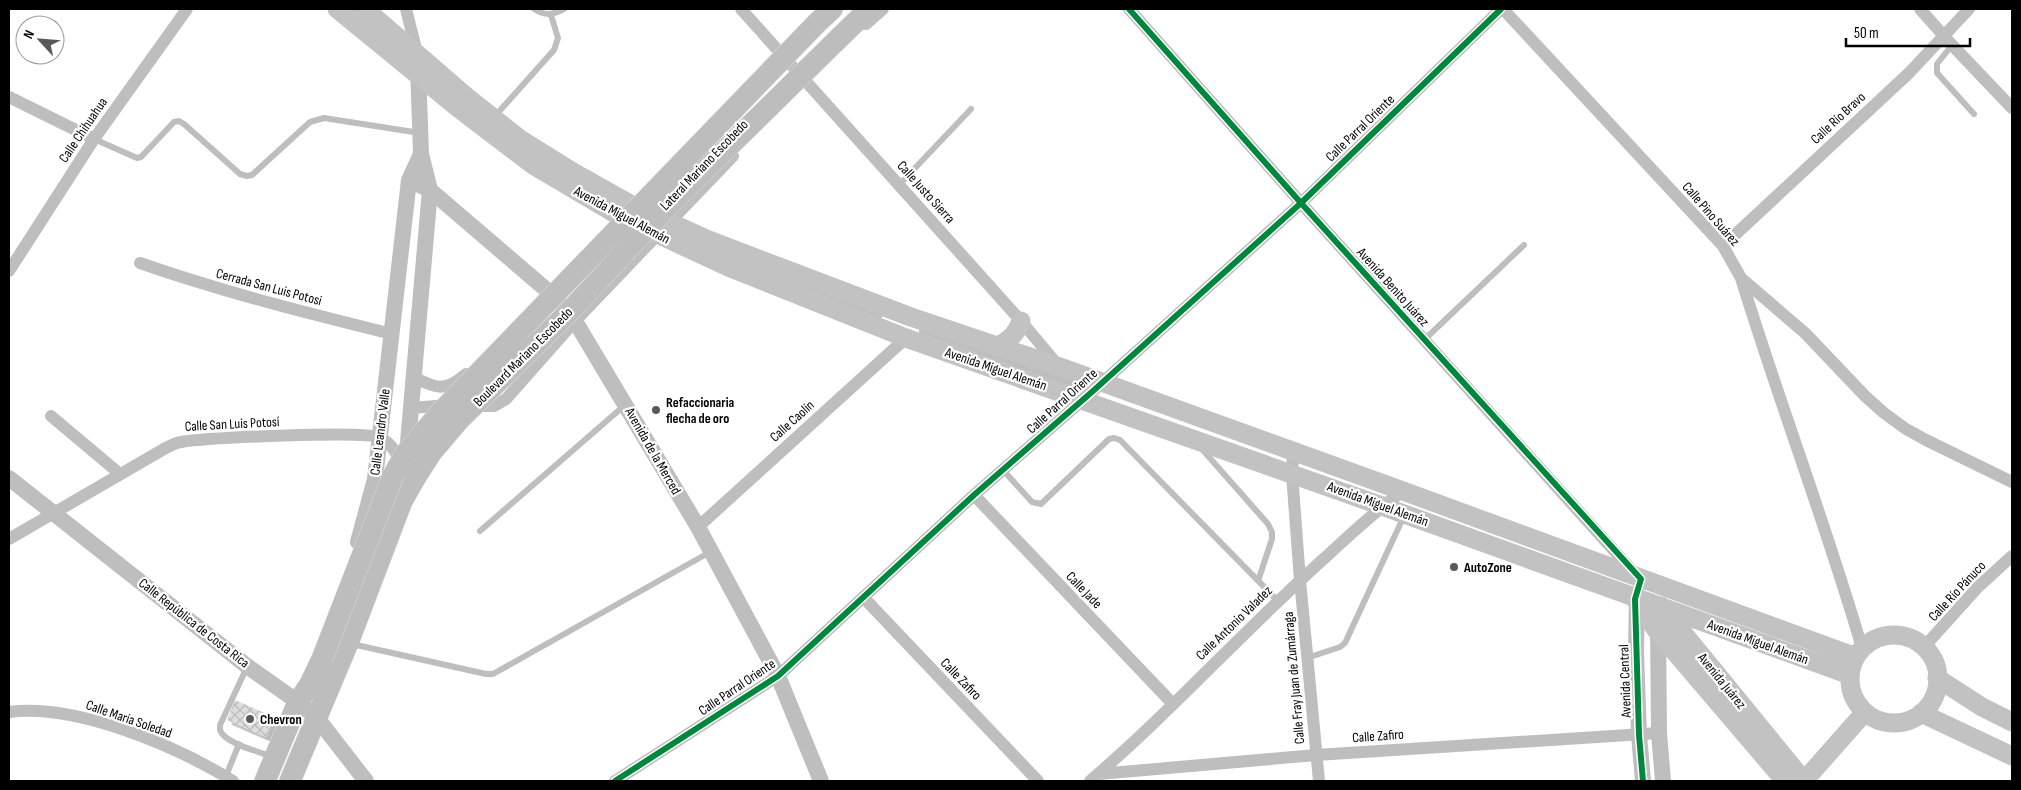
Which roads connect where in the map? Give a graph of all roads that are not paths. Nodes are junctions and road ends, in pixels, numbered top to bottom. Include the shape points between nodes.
1 (187, 9) edge
2 (337, 9) edge
3 (352, 9) edge
4 (406, 9) edge
5 (534, 9) edge
6 (564, 9) edge
7 (741, 9) edge
8 (869, 9) edge
9 (883, 9) edge
10 (1129, 9) edge
11 (1502, 9) edge
12 (1920, 9) edge
13 (1969, 9) edge
14 (366, 15) edge
15 (551, 15) junction
16 (818, 17) edge
17 (374, 27) dead end
18 (1948, 41) junction
19 (831, 51) junction
20 (780, 52) junction
21 (417, 64) junction
22 (806, 82) junction
23 (9, 97) edge
24 (971, 108) dead end
25 (2012, 108) edge
26 (1974, 114) dead end
27 (493, 119) junction
28 (420, 133) junction
29 (94, 139) junction
30 (420, 154) junction
31 (409, 180) junction
32 (899, 185) junction
33 (430, 190) junction
34 (609, 201) dead end
35 (1301, 203) junction
36 (624, 210) junction
37 (665, 228) junction
38 (1524, 245) dead end
39 (1723, 246) junction
40 (710, 249) dead end
41 (140, 263) dead end
42 (754, 267) dead end
43 (9, 271) edge
44 (1741, 278) junction
45 (550, 292) junction
46 (890, 319) dead end
47 (575, 321) junction
48 (1021, 321) junction
49 (912, 333) junction
50 (392, 334) junction
51 (1424, 340) junction
52 (996, 347) junction
53 (1060, 367) junction
54 (414, 377) junction
55 (1072, 382) junction
56 (1093, 391) junction
57 (626, 404) junction
58 (412, 408) junction
59 (51, 416) dead end
60 (380, 437) junction
61 (1192, 438) junction
62 (1293, 452) junction
63 (1003, 470) junction
64 (120, 474) junction
65 (1292, 474) junction
66 (9, 478) edge
67 (2012, 482) edge
68 (1403, 491) junction
69 (974, 496) junction
70 (402, 501) junction
71 (1382, 506) junction
72 (53, 513) junction
73 (1405, 514) junction
74 (698, 527) junction
75 (480, 532) dead end
76 (9, 539) edge
77 (710, 552) junction
78 (2012, 556) edge
79 (1300, 580) junction
80 (1640, 580) junction
81 (1258, 581) junction
82 (1667, 588) junction
83 (863, 597) junction
84 (1635, 599) junction
85 (1278, 601) junction
86 (1660, 606) junction
87 (1657, 631) junction
88 (348, 643) junction
89 (1924, 648) junction
90 (1307, 658) junction
91 (1856, 660) junction
92 (248, 666) junction
93 (778, 676) junction
94 (1937, 678) junction
95 (298, 702) junction
96 (1173, 704) junction
97 (9, 712) edge
98 (1865, 712) junction
99 (1921, 713) junction
100 (317, 718) junction
101 (2012, 722) edge
102 (1660, 733) junction
103 (1639, 735) junction
104 (239, 744) junction
105 (1316, 756) junction
106 (2012, 756) edge
107 (275, 758) junction
108 (1095, 778) edge
109 (229, 779) edge
110 (265, 781) edge
111 (290, 781) edge
112 (366, 781) edge
113 (615, 781) edge
114 (821, 781) edge
115 (1038, 781) edge
116 (1319, 781) edge
117 (1643, 781) edge
118 (1663, 781) edge
119 (1786, 781) edge
120 (1804, 781) edge

1 - 29 street, Calle Chihuahua
2 - 21 main road, Avenida Miguel Alemán
3 - 14 lane
4 - 21 street, Calle Leandro Valle
5 - 15 lane
6 - 15 lane
7 - 20 street, Calle Justo Sierra
8 - 19 main road, Boulevard Mariano Escobedo
9 - 19 street, Lateral Mariano Escobedo
10 - 35 street, Avenida Benito Juárez
11 - 35 street, Calle Parral Oriente
11 - 39 street, Calle Pino Suárez
12 - 18 street
13 - 18 street, Calle Río Bravo
14 - 21 main road, Avenida Miguel Alemán
15 - 27 lane via 558,38 554,50
16 - 19 street via 800,38 806,50 816,56
16 - 20 street, Lateral Mariano Escobedo
16 - 95 main road, Boulevard Mariano Escobedo, bridge via 439,414 405,454 384,498 322,659
17 - 21 lane
18 - 25 street
18 - 26 lane via 1937,73
18 - 39 street, Calle Río Bravo via 1909,73
19 - 22 street, Lateral Mariano Escobedo
19 - 70 main road, Boulevard Mariano Escobedo, bridge via 664,210 572,309 459,420 431,453
20 - 22 street, Calle Justo Sierra
20 - 36 street, Lateral Mariano Escobedo
21 - 27 main road, Avenida Miguel Alemán
21 - 28 street, Calle Leandro Valle
21 - 34 lane via 487,122 558,171
21 - 36 main road, Avenida Miguel Alemán via 479,126 533,165
22 - 32 street, Calle Justo Sierra
22 - 37 street, Lateral Mariano Escobedo
23 - 29 street
24 - 32 lane
27 - 36 main road, Avenida Miguel Alemán
28 - 29 lane via 324,118 310,122 247,176 240,174 179,121 174,122 137,158
28 - 30 street, Calle Leandro Valle
29 - 43 street, Calle Chihuahua
30 - 31 street, Calle Leandro Valle
30 - 33 street, Calle Leandro Valle
31 - 33 street, Avenida de la Merced
31 - 50 street, Calle Leandro Valle
32 - 48 street, Calle Justo Sierra
33 - 45 street, Avenida de la Merced
33 - 54 street, Calle Leandro Valle
35 - 51 street, Avenida Benito Juárez
35 - 56 street, Calle Parral Oriente
36 - 37 main road, Avenida Miguel Alemán
36 - 45 street, Lateral Mariano Escobedo
37 - 40 lane
37 - 47 street, Lateral Mariano Escobedo
37 - 49 main road, Avenida Miguel Alemán via 728,267
37 - 52 main road, Avenida Miguel Alemán via 706,239
38 - 51 lane
39 - 44 street, Calle Pino Suárez
41 - 50 street, Cerrada San Luis Potosi via 240,296
42 - 46 lane
44 - 67 street, Calle Pino Suárez via 1805,333 1884,413 1926,440
44 - 91 street via 1838,567
45 - 47 street, Avenida de la Merced
45 - 54 street, Lateral Mariano Escobedo via 460,380 436,387
47 - 57 street, Avenida de la Merced
47 - 58 street, Lateral Mariano Escobedo via 499,404
48 - 52 main road via 1011,338
48 - 53 street, Calle Justo Sierra
49 - 55 lane
49 - 56 main road, Avenida Miguel Alemán
49 - 74 street, Calle Caolín
50 - 60 street, Calle Leandro Valle
51 - 80 street, Avenida Benito Juárez
52 - 53 main road, Avenida Miguel Alemán
53 - 55 street, Calle Justo Sierra
53 - 56 main road, Avenida Miguel Alemán
54 - 58 street, Calle Leandro Valle
55 - 56 street, Calle Justo Sierra
56 - 61 main road, Avenida Miguel Alemán
56 - 62 main road, Avenida Miguel Alemán
56 - 63 street, Calle Parral Oriente
57 - 74 street, Avenida de la Merced
57 - 75 lane
58 - 70 street, Calle Leandro Valle
59 - 64 street
60 - 64 street, Calle San Luis Potosí via 244,437 179,442
60 - 70 street via 398,455
60 - 95 street, Calle Leandro Valle via 375,479 357,543 312,656
61 - 65 main road, Avenida Miguel Alemán
61 - 81 lane via 1272,532
62 - 65 street, Calle Fray Juan de Zumárraga
62 - 68 main road, Avenida Miguel Alemán
63 - 69 street, Calle Parral Oriente
63 - 81 lane via 1032,502 1041,504 1109,439 1120,440
64 - 72 street, Calle San Luis Potosí
65 - 71 main road, Avenida Miguel Alemán
65 - 79 street, Calle Fray Juan de Zumárraga
66 - 72 street, Calle República de Costa Rica
68 - 71 street, Calle Antonio Valadez
68 - 80 main road, Avenida Miguel Alemán
69 - 83 street, Calle Parral Oriente
69 - 96 street, Calle Jade
70 - 88 main road, Boulevard Mariano Escobedo
71 - 73 main road, Avenida Miguel Alemán
71 - 79 street, Calle Antonio Valadez
72 - 76 street, Calle San Luis Potosí
72 - 92 street, Calle República de Costa Rica
73 - 84 main road, Avenida Miguel Alemán
73 - 90 lane via 1345,642
74 - 77 street, Avenida de la Merced
77 - 88 lane via 493,674
77 - 93 street, Avenida de la Merced
78 - 89 street, Calle Río Pánuco via 1978,587
79 - 85 street, Calle Antonio Valadez
79 - 90 street, Calle Fray Juan de Zumárraga
80 - 82 main road, Avenida Miguel Alemán
80 - 84 street, Avenida Central
80 - 86 main road, Avenida Juárez
81 - 85 lane
82 - 86 street
82 - 91 main road, Avenida Miguel Alemán
83 - 93 street, Calle Parral Oriente
83 - 115 street, Calle Zafiro
84 - 86 main road, Avenida Miguel Alemán
84 - 87 main road, Avenida Juárez
84 - 103 street, Avenida Central
85 - 96 street, Calle Antonio Valadez
86 - 87 street
86 - 91 main road, Avenida Miguel Alemán
86 - 120 main road, Avenida Juárez
87 - 102 street
87 - 119 main road, Avenida Juárez
88 - 100 main road, Boulevard Mariano Escobedo
89 - 91 main road via 1913,640 1886,636 1873,640
89 - 94 main road via 1931,656
90 - 105 street, Calle Fray Juan de Zumárraga
91 - 98 main road via 1852,694
92 - 95 street, Calle República de Costa Rica
92 - 104 lane via 220,725 221,735
93 - 113 street, Calle Parral Oriente
93 - 114 street, Avenida de la Merced
94 - 99 main road via 1933,698
94 - 101 main road
95 - 100 street, Calle República de Costa Rica
95 - 107 main road, Boulevard Mariano Escobedo
96 - 108 street, Calle Antonio Valadez
97 - 109 street, Calle María Soledad via 63,713 108,725 156,742
98 - 99 main road via 1882,722 1893,723
98 - 120 main road
99 - 106 main road
100 - 111 main road, Boulevard Mariano Escobedo
100 - 112 street, Calle República de Costa Rica
102 - 103 street, Calle Zafiro
102 - 118 street
103 - 105 street, Calle Zafiro
103 - 117 street, Avenida Central
104 - 107 lane
104 - 109 lane
105 - 108 street, Calle Zafiro
105 - 116 street, Calle Fray Juan de Zumárraga
107 - 110 main road, Boulevard Mariano Escobedo

